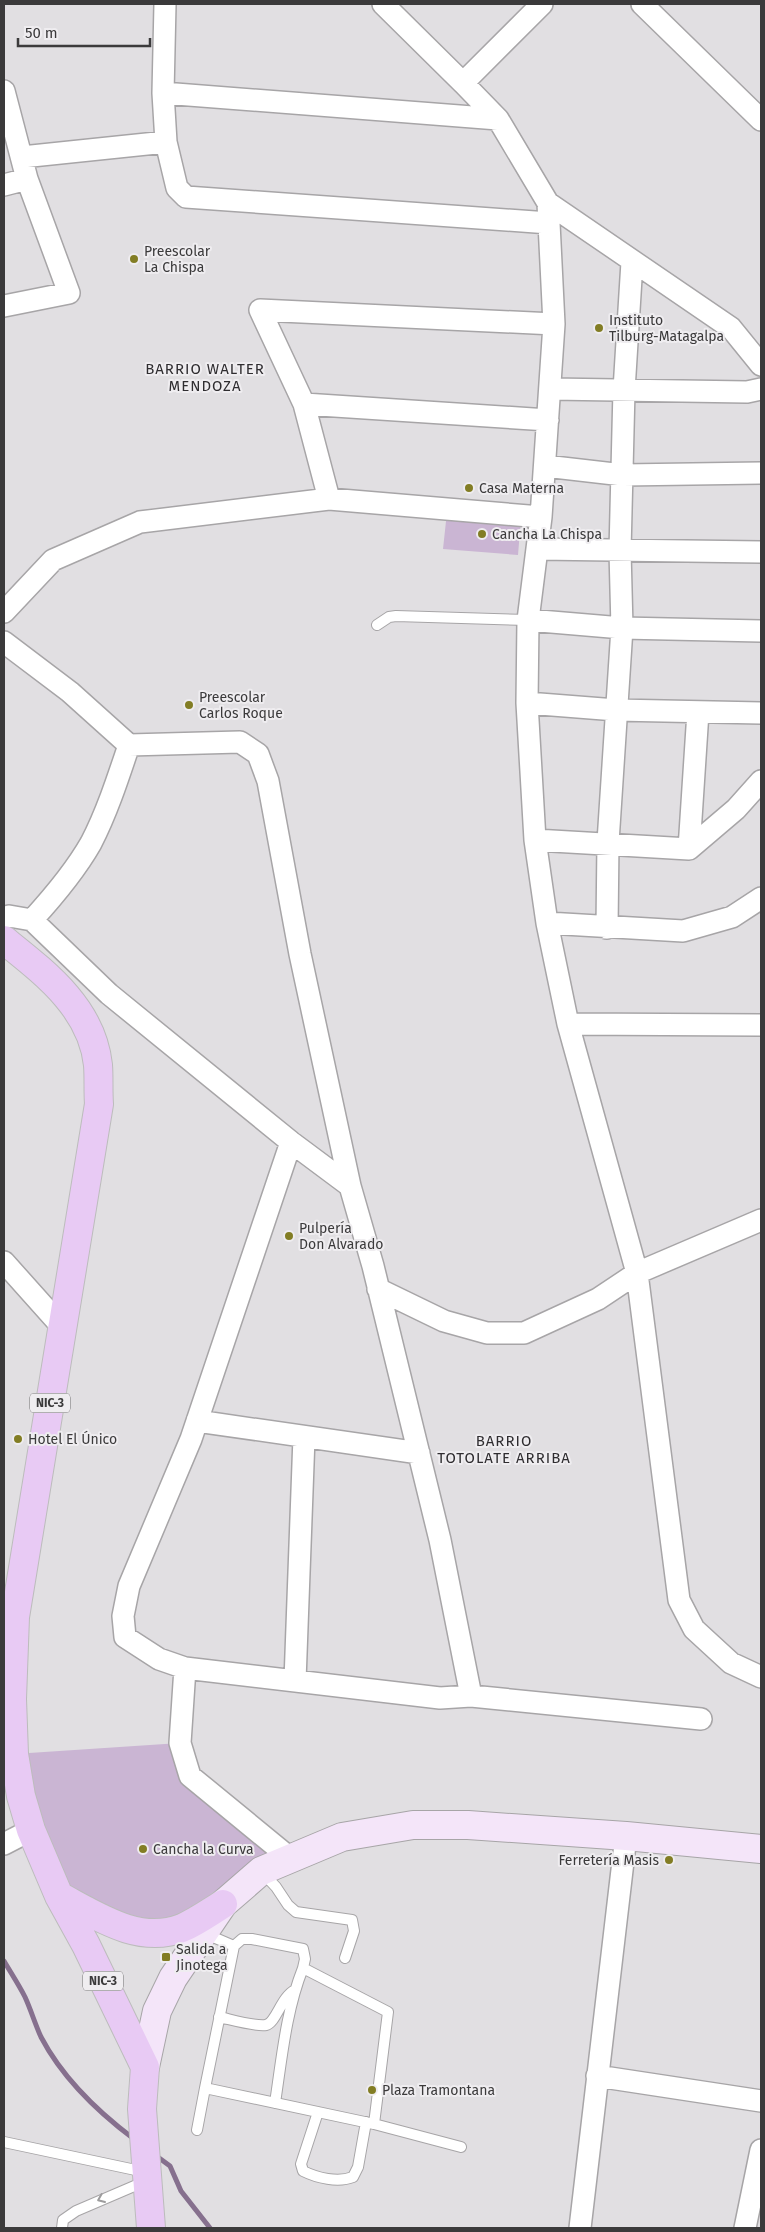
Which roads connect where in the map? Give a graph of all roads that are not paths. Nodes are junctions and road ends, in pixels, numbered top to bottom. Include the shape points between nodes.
1 (165, 4) edge
2 (383, 4) edge
3 (542, 4) edge
4 (642, 4) edge
5 (463, 83) junction
6 (4, 91) edge
7 (163, 92) junction
8 (498, 119) junction
9 (761, 120) edge
10 (166, 142) junction
11 (22, 157) junction
12 (27, 179) junction
13 (4, 185) edge
14 (549, 213) junction
15 (632, 262) junction
16 (4, 306) edge
17 (554, 324) junction
18 (761, 365) edge
19 (551, 389) junction
20 (761, 389) edge
21 (624, 390) junction
22 (304, 404) junction
23 (548, 420) junction
24 (545, 466) junction
25 (761, 473) edge
26 (623, 475) junction
27 (329, 499) junction
28 (541, 517) junction
29 (538, 549) junction
30 (620, 550) junction
31 (761, 552) edge
32 (4, 612) edge
33 (528, 620) junction
34 (377, 624) dead end
35 (622, 628) junction
36 (761, 631) edge
37 (4, 642) edge
38 (527, 703) junction
39 (616, 710) junction
40 (698, 712) junction
41 (761, 713) edge
42 (129, 745) junction
43 (761, 781) edge
44 (535, 840) junction
45 (608, 842) junction
46 (689, 849) junction
47 (761, 898) edge
48 (4, 918) edge
49 (32, 920) junction
50 (547, 923) junction
51 (608, 928) junction
52 (7, 949) edge
53 (568, 1024) junction
54 (761, 1025) edge
55 (291, 1142) junction
56 (350, 1186) junction
57 (761, 1220) edge
58 (4, 1262) edge
59 (637, 1273) junction
60 (378, 1288) junction
61 (63, 1328) junction
62 (197, 1421) junction
63 (304, 1437) junction
64 (418, 1453) junction
65 (9, 1612) edge
66 (186, 1668) junction
67 (761, 1677) edge
68 (295, 1681) junction
69 (471, 1696) junction
70 (701, 1719) dead end
71 (32, 1830) junction
72 (626, 1836) junction
73 (4, 1844) edge
74 (761, 1849) edge
75 (290, 1858) junction
76 (262, 1871) junction
77 (59, 1896) junction
78 (223, 1904) junction
79 (205, 1933) junction
80 (234, 1946) junction
81 (345, 1958) dead end
82 (303, 1968) junction
83 (295, 1990) junction
84 (219, 2017) junction
85 (145, 2067) junction
86 (598, 2076) junction
87 (205, 2088) junction
88 (761, 2101) edge
89 (275, 2103) junction
90 (318, 2112) junction
91 (370, 2123) junction
92 (197, 2130) dead end
93 (4, 2142) edge
94 (461, 2147) dead end
95 (761, 2150) edge
96 (146, 2169) junction
97 (62, 2228) edge
98 (151, 2228) edge
99 (580, 2228) edge
100 (745, 2228) edge

1 - 7 street
2 - 5 street
3 - 5 street
4 - 9 street
5 - 8 street
6 - 11 street
7 - 8 street
7 - 10 street
8 - 14 street
10 - 11 street
10 - 14 street via 177,188 186,196
11 - 12 street
12 - 13 street
12 - 16 street via 69,292
14 - 15 street
14 - 17 street
15 - 18 street via 731,328
15 - 21 street
17 - 19 street
17 - 22 street via 260,310
19 - 21 street
19 - 23 street
20 - 21 street via 747,392
21 - 26 street
22 - 23 street
22 - 27 street
23 - 24 street
24 - 26 street
24 - 28 street
25 - 26 street
26 - 30 street
27 - 28 street
27 - 32 street via 140,522 53,560
28 - 29 street
29 - 30 street
29 - 33 street
30 - 31 street
30 - 35 street
33 - 34 lane via 396,616
33 - 35 street
33 - 38 street
35 - 36 street
35 - 39 street
37 - 42 street via 70,692
38 - 39 street
38 - 44 street
39 - 40 street
39 - 45 street
40 - 41 street
40 - 46 street
42 - 49 street via 91,842 62,886
42 - 56 street via 240,742 258,754 268,781 300,954
43 - 46 street
44 - 45 street
44 - 50 street
45 - 46 street
45 - 51 street
47 - 51 street via 732,917 683,931
48 - 49 street
49 - 55 street via 109,994
50 - 51 street
50 - 53 street
52 - 61 main road, NIC-3 via 54,980 74,1004 87,1026 98,1064 96,1121
53 - 54 street
53 - 59 street
55 - 56 street
55 - 62 street
56 - 60 street
57 - 59 street
58 - 61 street
59 - 60 street via 598,1299 524,1333 487,1333 444,1322
59 - 67 street via 679,1600 694,1629 731,1663
60 - 64 street
61 - 65 main road, NIC-3
62 - 63 street
62 - 66 street via 129,1586 122,1616 125,1637 159,1659
63 - 64 street
63 - 68 street
64 - 69 street via 440,1540
65 - 71 main road, NIC-3 via 14,1754 21,1796
66 - 68 street
66 - 75 street via 180,1743 190,1776
68 - 69 street via 440,1698
69 - 70 street
71 - 73 street
71 - 77 main road, NIC-3
72 - 74 main road
72 - 75 main road via 468,1825 413,1825 342,1837
72 - 86 street
75 - 76 main road
76 - 78 main road
76 - 81 lane via 296,1912 352,1920 354,1931
77 - 78 main road via 132,1931 158,1934 183,1928
77 - 85 main road, NIC-3 via 86,1944
78 - 79 main road
79 - 80 lane
79 - 85 main road via 173,1978 157,2011
80 - 82 lane via 242,1939 252,1939 303,1950 306,1959
80 - 84 lane
82 - 83 lane
82 - 91 lane via 388,2012
83 - 84 lane via 286,1994 273,2021 265,2025
83 - 89 lane via 286,2026
84 - 87 lane
85 - 96 main road, NIC-3 via 142,2109
86 - 88 street
86 - 99 street
87 - 89 lane
87 - 92 lane
89 - 90 lane
90 - 91 lane
90 - 91 lane via 301,2164 303,2171 313,2175 344,2181 353,2177
91 - 94 lane
93 - 96 lane
95 - 100 street
96 -> 97 lane via 76,2210 63,2220
96 - 98 main road, NIC-3

